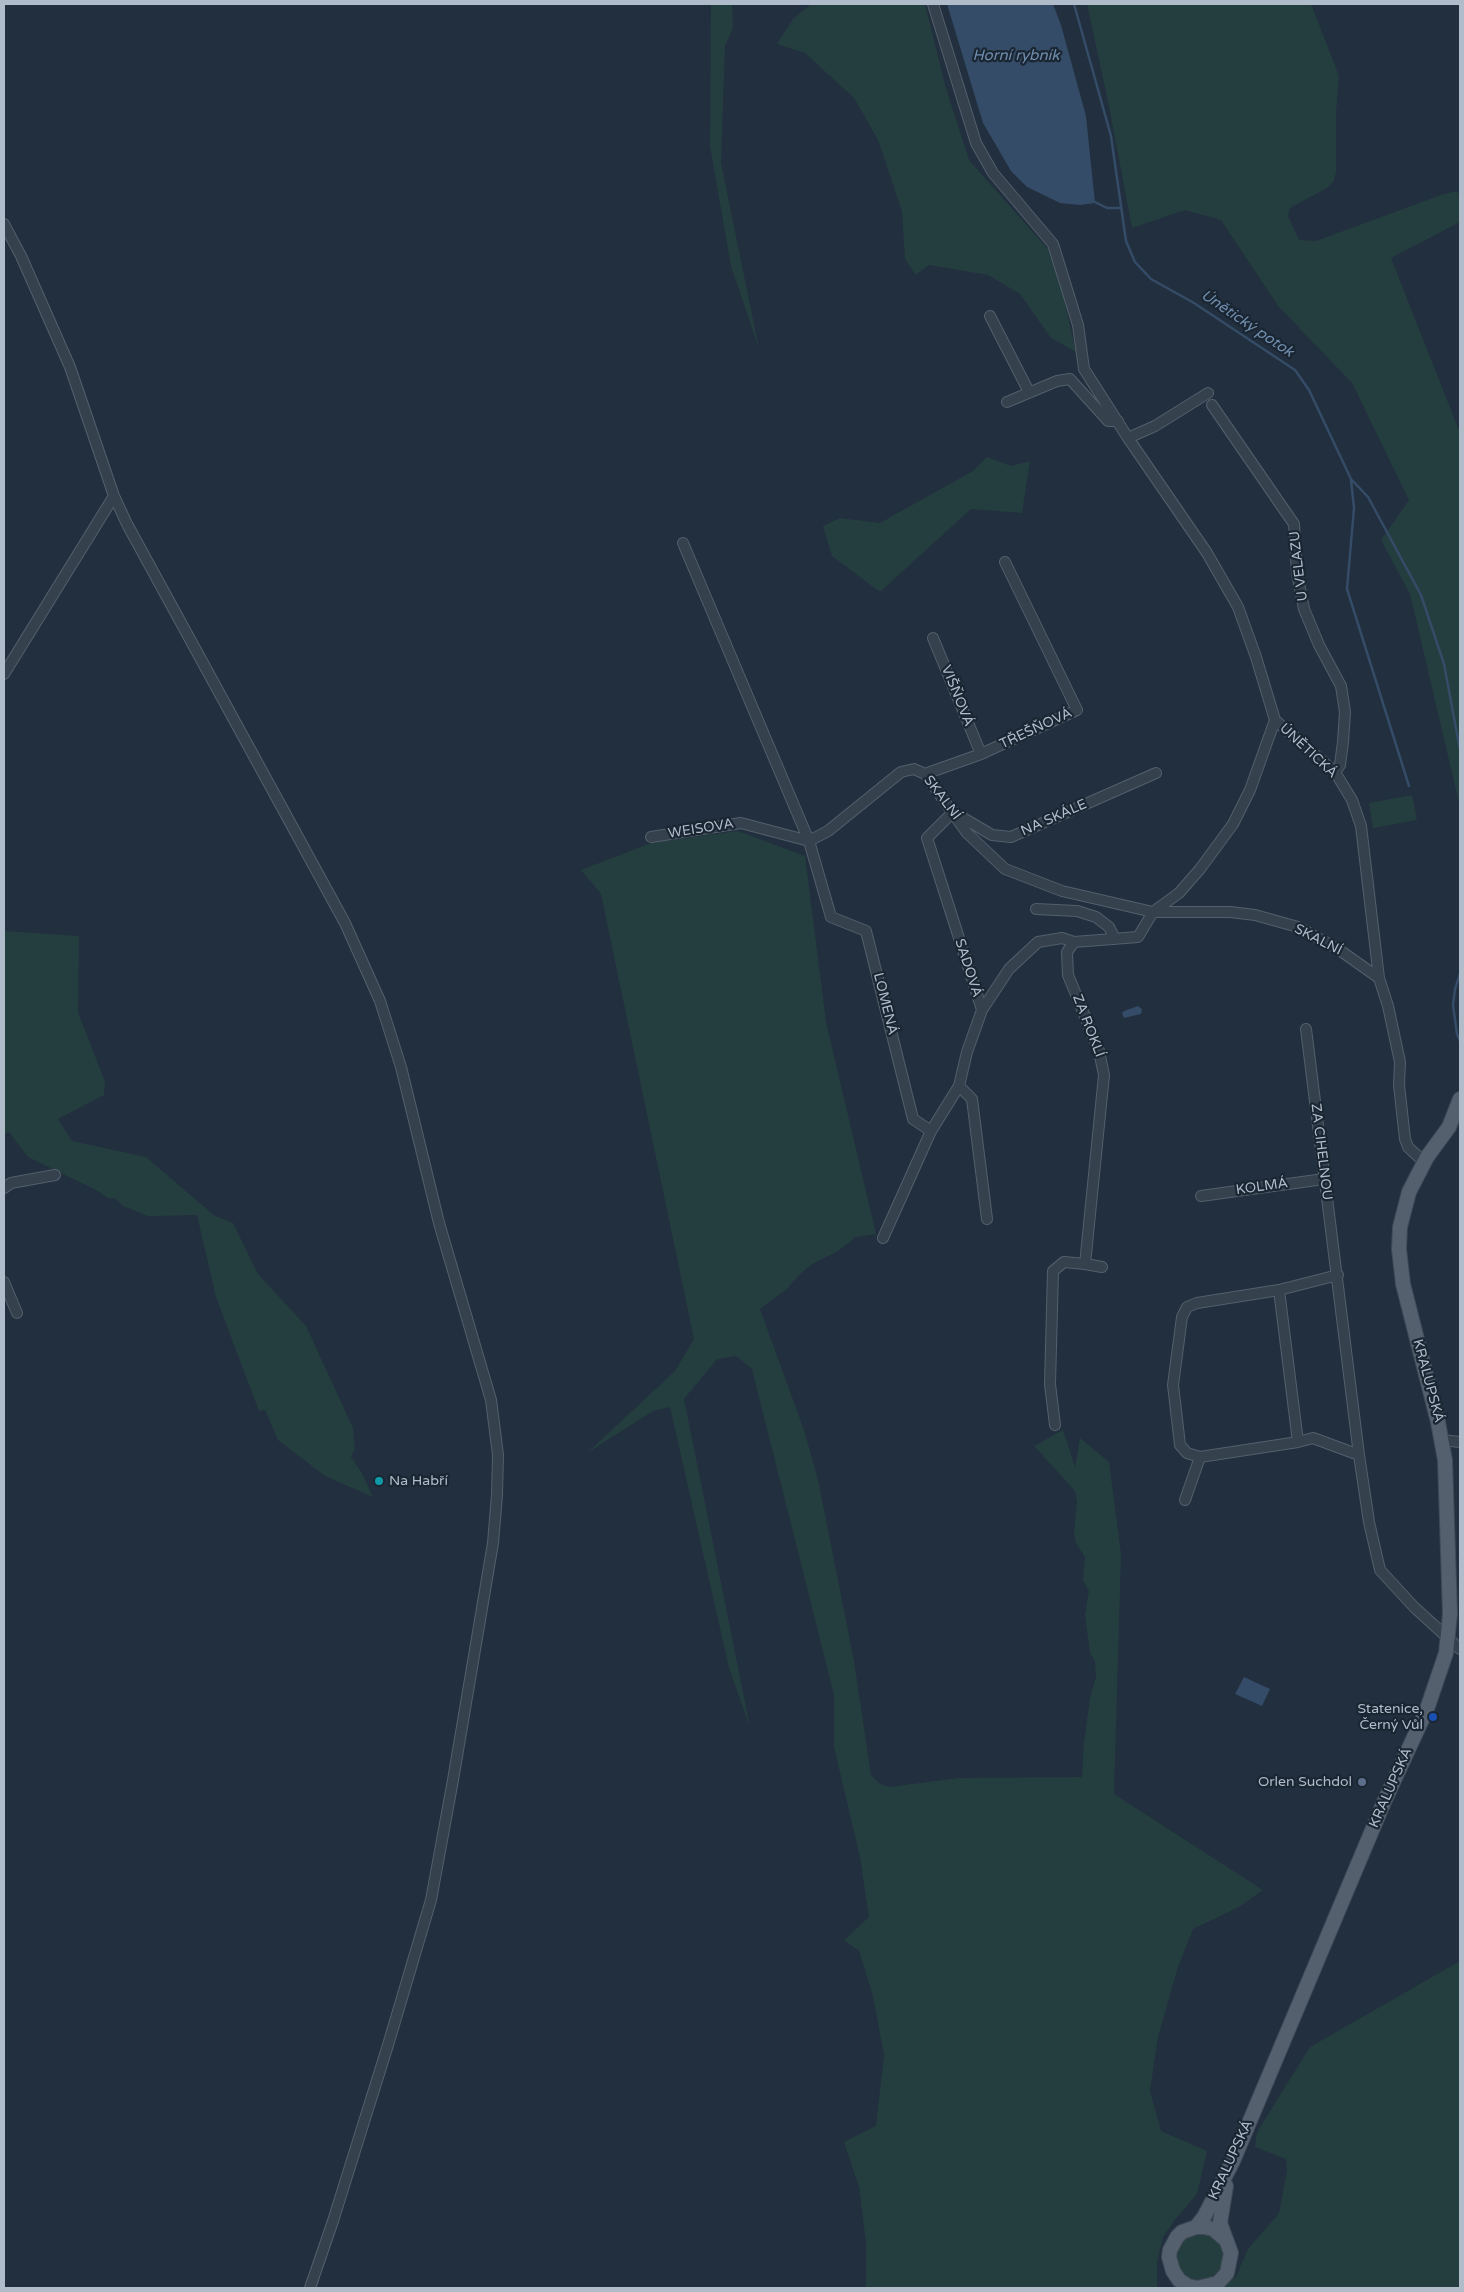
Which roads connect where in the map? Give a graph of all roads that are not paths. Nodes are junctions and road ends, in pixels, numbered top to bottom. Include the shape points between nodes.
1 (933, 4) edge
2 (4, 224) edge
3 (990, 316) dead end
4 (1029, 392) junction
5 (1208, 393) dead end
6 (1007, 402) dead end
7 (1212, 405) dead end
8 (1118, 421) junction
9 (1128, 438) junction
10 (114, 496) junction
11 (683, 543) dead end
12 (1005, 562) dead end
13 (934, 638) dead end
14 (4, 674) edge
15 (1275, 720) junction
16 (982, 754) junction
17 (1335, 772) junction
18 (1156, 773) dead end
19 (925, 774) junction
20 (953, 812) junction
21 (651, 837) dead end
22 (809, 841) junction
23 (1036, 909) dead end
24 (1153, 912) junction
25 (1115, 939) junction
26 (1074, 942) junction
27 (1379, 978) junction
28 (982, 1010) junction
29 (1306, 1029) dead end
30 (959, 1086) junction
31 (1460, 1099) edge
32 (931, 1131) junction
33 (1424, 1162) junction
34 (55, 1175) dead end
35 (1324, 1179) junction
36 (4, 1188) edge
37 (1200, 1196) dead end
38 (987, 1219) dead end
39 (883, 1238) dead end
40 (1085, 1264) junction
41 (1102, 1267) dead end
42 (1338, 1275) junction
43 (4, 1282) edge
44 (1279, 1290) junction
45 (17, 1312) dead end
46 (1055, 1425) dead end
47 (1442, 1440) junction
48 (1298, 1442) junction
49 (1460, 1442) edge
50 (1359, 1455) junction
51 (1200, 1457) junction
52 (1185, 1500) dead end
53 (1449, 1639) junction
54 (1460, 1649) edge
55 (1232, 2161) junction
56 (1196, 2227) junction
57 (1226, 2240) junction
58 (1173, 2271) junction
59 (310, 2288) edge
60 (1174, 2288) edge
61 (1198, 2288) edge

1 - 8 street, ÚNĚTICKÁ via 976,142 993,173 1054,244 1078,325 1084,369
2 - 10 street via 70,367
3 - 4 street
4 - 6 street
4 - 8 street via 1057,380 1070,379 1108,421
5 - 9 street via 1156,426
7 - 17 street, U VELAZU via 1294,524 1297,573 1304,609 1341,686 1345,712 1343,742 1340,765
8 - 9 street, ÚNĚTICKÁ
9 - 15 street, ÚNĚTICKÁ via 1207,553 1238,606
10 - 14 street
10 - 59 street via 345,923 380,1001 401,1067 439,1223 491,1400 498,1456 493,1543 431,1900 334,2221
11 - 22 street
12 - 16 street, TŘEŠŇOVÁ via 1077,710
13 - 16 street, VIŠŇOVÁ
15 - 17 street, ÚNĚTICKÁ
15 - 24 street via 1250,790 1233,824 1179,893
16 - 19 street, TŘEŠŇOVÁ
17 - 27 street, ÚNĚTICKÁ via 1352,800 1361,826
18 - 20 street, NA SKÁLE via 1011,837 992,835
19 - 20 street, SKALNÍ
19 - 22 street, SKALNÍ via 914,769 901,772 828,831
20 - 24 street, SKALNÍ via 968,833 1005,869 1062,891
20 - 28 street, SADOVÁ via 927,838
21 - 22 street, WEISOVA via 741,823
22 - 32 street, LOMENÁ via 831,917 866,931 913,1119
23 - 25 street via 1077,911 1096,917 1109,927
24 - 25 street via 1138,937
24 - 27 street, SKALNÍ via 1230,912 1298,928 1338,949
25 - 26 street
26 - 28 street via 1062,938 1038,942 1009,969
26 - 40 street, ZA ROKLÍ via 1067,952 1068,975 1099,1052 1104,1075
27 - 33 street, ÚNĚTICKÁ via 1400,1062 1405,1139 1408,1147
28 - 30 street, SADOVÁ
29 - 35 street, ZA CIHELNOU
30 - 32 street
30 - 38 street via 972,1099
31 - 33 main road, KRALUPSKÁ via 1450,1127
32 - 39 street
33 - 47 main road, KRALUPSKÁ via 1402,1211 1400,1248 1403,1284
34 - 36 street via 11,1182
35 - 37 street, KOLMÁ
35 - 42 street, ZA CIHELNOU
40 - 41 street
40 - 46 street via 1064,1262 1053,1271 1050,1384
42 - 44 street
42 - 50 street, ZA CIHELNOU
43 - 45 street
44 - 48 street
44 - 51 street via 1197,1303 1187,1307 1182,1317 1173,1385 1180,1445 1187,1453
47 - 49 street
47 - 53 main road, KRALUPSKÁ via 1448,1501
48 - 50 street via 1313,1438
48 - 51 street
50 - 53 street, ZA CIHELNOU via 1380,1570
51 - 52 street
53 - 54 street, ZA CIHELNOU
53 - 55 main road, KRALUPSKÁ via 1427,1709 1387,1794
55 - 56 main road, KRALUPSKÁ
55 - 57 main road via 1220,2211
56 - 57 main road via 1213,2229
56 - 58 main road via 1182,2232 1173,2243 1169,2257
57 - 61 main road via 1231,2253 1227,2273 1212,2286
58 - 60 main road
58 - 61 main road via 1184,2283

